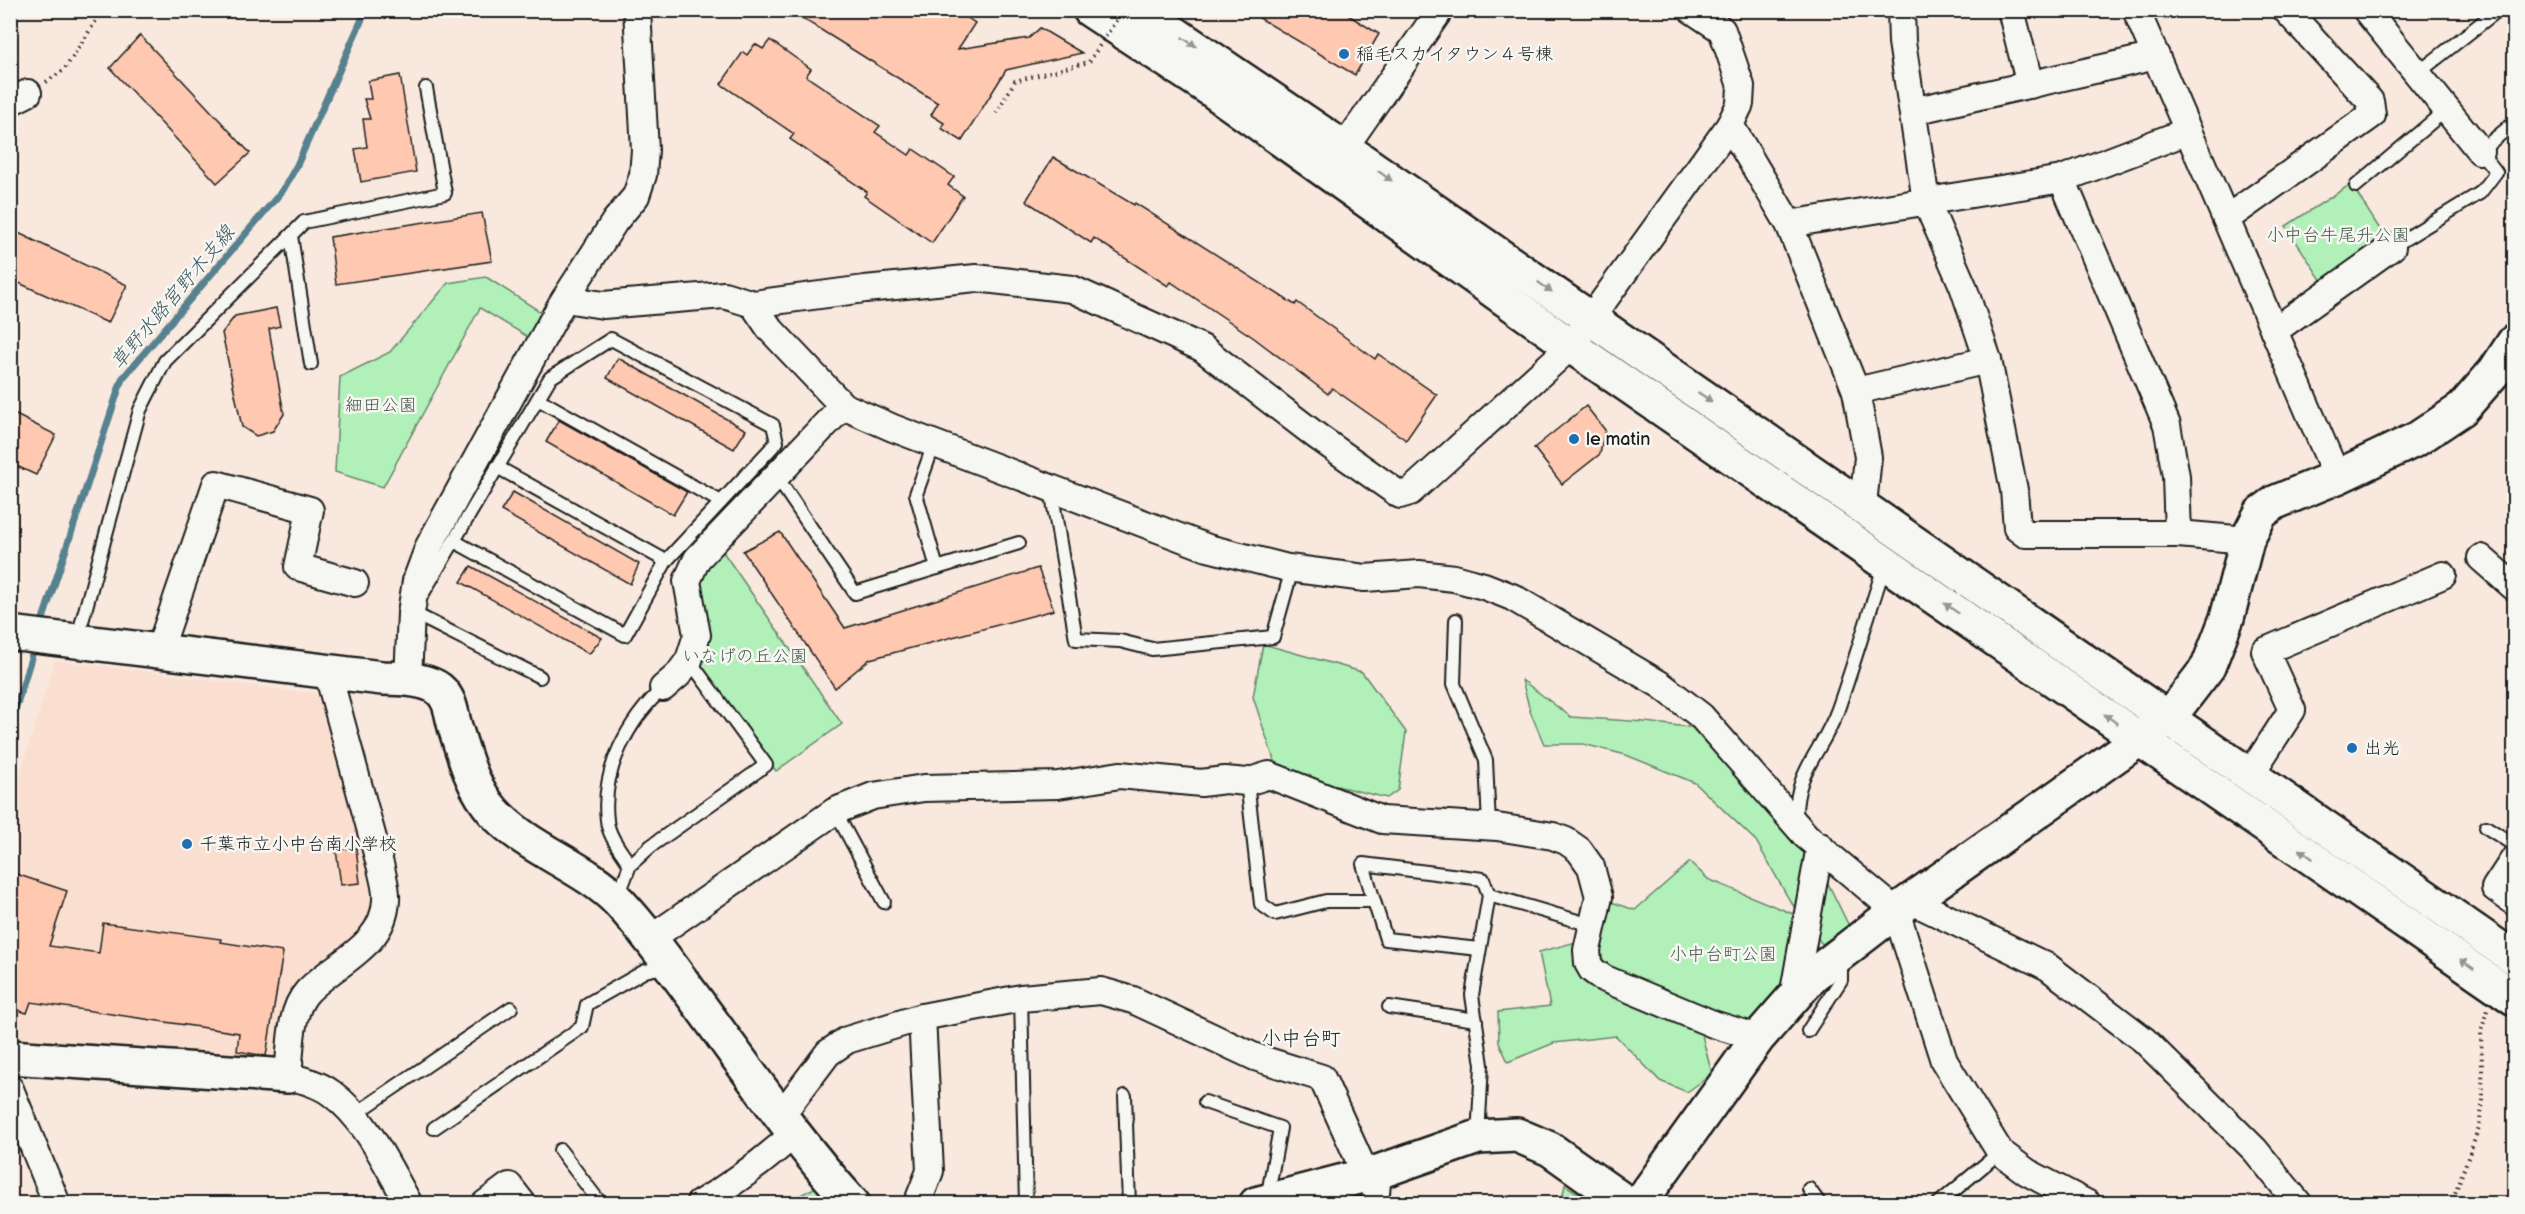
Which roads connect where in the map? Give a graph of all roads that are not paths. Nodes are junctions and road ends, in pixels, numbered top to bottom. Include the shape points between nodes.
1 (637, 10) edge
2 (1090, 10) edge
3 (1140, 10) edge
4 (1440, 10) edge
5 (1692, 10) edge
6 (1901, 10) edge
7 (2011, 10) edge
8 (2136, 10) edge
9 (2286, 10) edge
10 (2366, 10) edge
11 (2498, 10) edge
12 (1720, 20) edge
13 (2156, 56) junction
14 (2418, 73) junction
15 (2030, 85) junction
16 (426, 88) dead end
17 (2447, 110) junction
18 (1912, 111) junction
19 (2514, 123) edge
20 (1730, 125) junction
21 (2188, 130) junction
22 (1344, 148) junction
23 (2480, 151) junction
24 (2062, 179) junction
25 (2356, 186) dead end
26 (1926, 201) junction
27 (2226, 219) junction
28 (1789, 224) junction
29 (291, 236) junction
30 (2392, 247) joint
31 (565, 299) junction
32 (753, 304) junction
33 (1591, 319) junction
34 (2274, 331) junction
35 (2514, 342) edge
36 (1571, 346) junction
37 (1988, 360) junction
38 (311, 364) dead end
39 (2505, 380) edge
40 (1856, 391) junction
41 (538, 399) junction
42 (843, 406) junction
43 (934, 444) junction
44 (497, 467) junction
45 (776, 476) junction
46 (2337, 477) junction
47 (1051, 489) junction
48 (721, 502) junction
49 (1863, 506) junction
50 (2178, 534) junction
51 (454, 540) junction
52 (2247, 540) junction
53 (1019, 543) dead end
54 (2481, 558) dead end
55 (666, 561) junction
56 (1885, 563) junction
57 (937, 568) junction
58 (1292, 568) junction
59 (2442, 575) dead end
60 (355, 583) dead end
61 (2514, 586) edge
62 (411, 613) junction
63 (1456, 620) dead end
64 (10, 633) edge
65 (77, 641) junction
66 (159, 651) junction
67 (689, 660) junction
68 (327, 670) junction
69 (540, 677) dead end
70 (408, 679) junction
71 (663, 688) joint
72 (2168, 719) junction
73 (2140, 739) junction
74 (2250, 775) junction
75 (1247, 782) junction
76 (835, 811) junction
77 (1796, 825) junction
78 (1489, 826) junction
79 (2486, 827) dead end
80 (2514, 845) edge
81 (1820, 846) junction
82 (2514, 859) edge
83 (630, 865) junction
84 (1489, 895) junction
85 (617, 900) junction
86 (884, 902) dead end
87 (1374, 902) junction
88 (2514, 902) edge
89 (1904, 906) junction
90 (1591, 925) junction
91 (650, 939) junction
92 (1479, 949) junction
93 (1842, 953) junction
94 (2514, 958) edge
95 (670, 965) junction
96 (2504, 990) edge
97 (1792, 997) junction
98 (1020, 998) junction
99 (1389, 1007) dead end
100 (511, 1008) dead end
101 (922, 1017) junction
102 (1476, 1020) junction
103 (1808, 1032) dead end
104 (1758, 1038) junction
105 (10, 1058) edge
106 (288, 1076) junction
107 (10, 1089) edge
108 (1125, 1096) dead end
109 (1205, 1102) dead end
110 (354, 1115) junction
111 (788, 1123) junction
112 (434, 1128) dead end
113 (1478, 1137) junction
114 (560, 1150) dead end
115 (2000, 1152) junction
116 (1373, 1184) edge
117 (1809, 1189) dead end
118 (1262, 1202) edge
119 (57, 1203) edge
120 (409, 1203) edge
121 (485, 1203) edge
122 (523, 1203) edge
123 (601, 1203) edge
124 (699, 1203) edge
125 (853, 1203) edge
126 (917, 1203) edge
127 (1026, 1203) edge
128 (1129, 1203) edge
129 (1628, 1203) edge
130 (1639, 1203) edge
131 (1820, 1203) edge
132 (1938, 1203) edge
133 (2088, 1203) edge
134 (2299, 1203) edge

1 - 31 street via 643,175 636,195
2 - 36 street via 1213,91
3 -> 22 street
4 - 22 street
5 - 12 street
6 - 18 street
7 - 15 street
8 - 13 street
9 - 27 street via 2370,101 2372,114
10 - 14 street
11 - 14 lane
12 - 20 street via 1741,86 1740,104
13 - 15 street
13 - 21 street
14 - 17 street
15 - 18 street
16 - 29 lane via 445,193 304,222
17 - 23 street
17 - 25 lane
18 - 26 street
19 - 23 lane
20 - 28 street
20 - 33 street
21 - 24 street
21 - 27 street
22 -> 33 street
23 - 30 lane via 2496,172 2480,193
24 - 26 street
24 - 50 street via 2167,425 2176,476
26 - 28 street
26 - 37 street via 1964,286
27 - 34 street
28 - 40 street
29 - 38 lane
29 - 65 lane via 165,361 140,410
30 - 34 street
31 - 32 street via 603,305 724,295
31 - 62 street via 429,546 416,581
32 - 36 street via 976,278 1072,289 1202,348 1400,495 1410,492
32 - 42 street via 770,329
33 - 36 street
33 -> 49 street
34 - 46 street
35 - 39 street
36 - 56 street
37 - 40 street
37 - 50 street via 2014,490 2017,528 2025,534
39 - 46 street via 2416,439
40 - 49 street via 1868,457
41 - 44 lane
41 - 48 lane
41 - 48 lane via 550,378 611,339 773,425 777,442
42 - 43 street
42 - 45 street
43 - 47 street
43 - 57 lane via 916,494
44 - 51 lane
44 - 55 lane
45 - 57 lane via 855,592
45 - 67 street via 697,559 687,581 698,635
46 - 52 street via 2276,502 2261,513
47 - 58 street via 1208,548
47 - 58 lane via 1076,639 1120,641 1152,649 1273,637
48 - 55 lane
49 - 72 street
50 - 52 street
51 - 55 lane via 625,635
51 - 62 lane
52 - 72 street via 2227,618 2208,667
53 - 57 lane
54 - 61 street
73 -> 56 street
56 - 77 lane via 1837,712 1802,777 1795,804
58 - 77 street via 1365,578 1419,574 1454,578 1512,597 1661,684 1701,716
59 - 74 street via 2265,651 2292,710
60 - 66 street via 298,567 310,510 216,484
62 - 69 lane
62 - 70 street
63 - 78 lane via 1454,684 1486,760
64 - 65 street
65 - 66 street
66 - 68 street
67 - 71 street
67 - 83 lane via 766,765
68 - 70 street
68 - 106 street via 387,900 382,922 366,945 307,992 296,1011
70 - 85 street via 438,689 450,704 476,787 494,812 513,830
71 - 83 lane via 644,705 628,730 607,788 607,822
72 - 73 street
72 - 74 street
73 - 89 street
96 -> 73 street
74 - 94 street
75 - 76 street via 1201,783 1120,775 1058,785 924,788 873,796
75 - 78 street via 1269,776 1382,820
75 - 87 lane via 1261,904 1275,914 1326,901
76 - 86 lane
76 - 91 street
77 - 81 street
78 - 90 street via 1553,836 1579,850 1591,867 1599,897
79 - 80 lane
81 - 89 street
81 - 97 street
82 - 88 street via 2495,888
83 - 85 lane
84 - 87 lane via 1483,879 1363,864
84 - 90 lane
84 - 92 lane
85 - 91 street
87 - 92 lane via 1386,939
89 - 93 street
89 - 115 street via 1944,1061
89 - 134 street via 2048,967 2144,1040 2255,1150
90 - 104 street via 1588,963 1598,974 1713,1024
91 - 95 street
92 - 102 lane via 1472,995
93 - 97 street
93 - 103 lane via 1841,980
95 - 111 street
95 - 112 lane via 645,971 587,1004 582,1027
97 - 104 street
98 - 101 street
98 - 116 street via 1101,991 1133,1000 1255,1057 1322,1078
98 - 127 lane
99 - 102 lane
100 - 110 lane
101 - 111 street via 847,1040 828,1053
101 - 126 street via 930,1171
102 - 113 lane via 1482,1065
104 - 130 street
105 - 106 street
106 - 110 street via 331,1092
107 - 119 street
108 - 128 lane
109 - 118 lane via 1280,1128
110 - 120 street
111 - 124 street via 762,1162
111 - 125 street
113 - 116 street
113 - 129 street via 1517,1135 1551,1149
114 - 123 lane
115 - 132 lane
115 - 133 street via 2027,1172
116 - 118 street
117 - 131 lane
121 - 122 street via 509,1186

